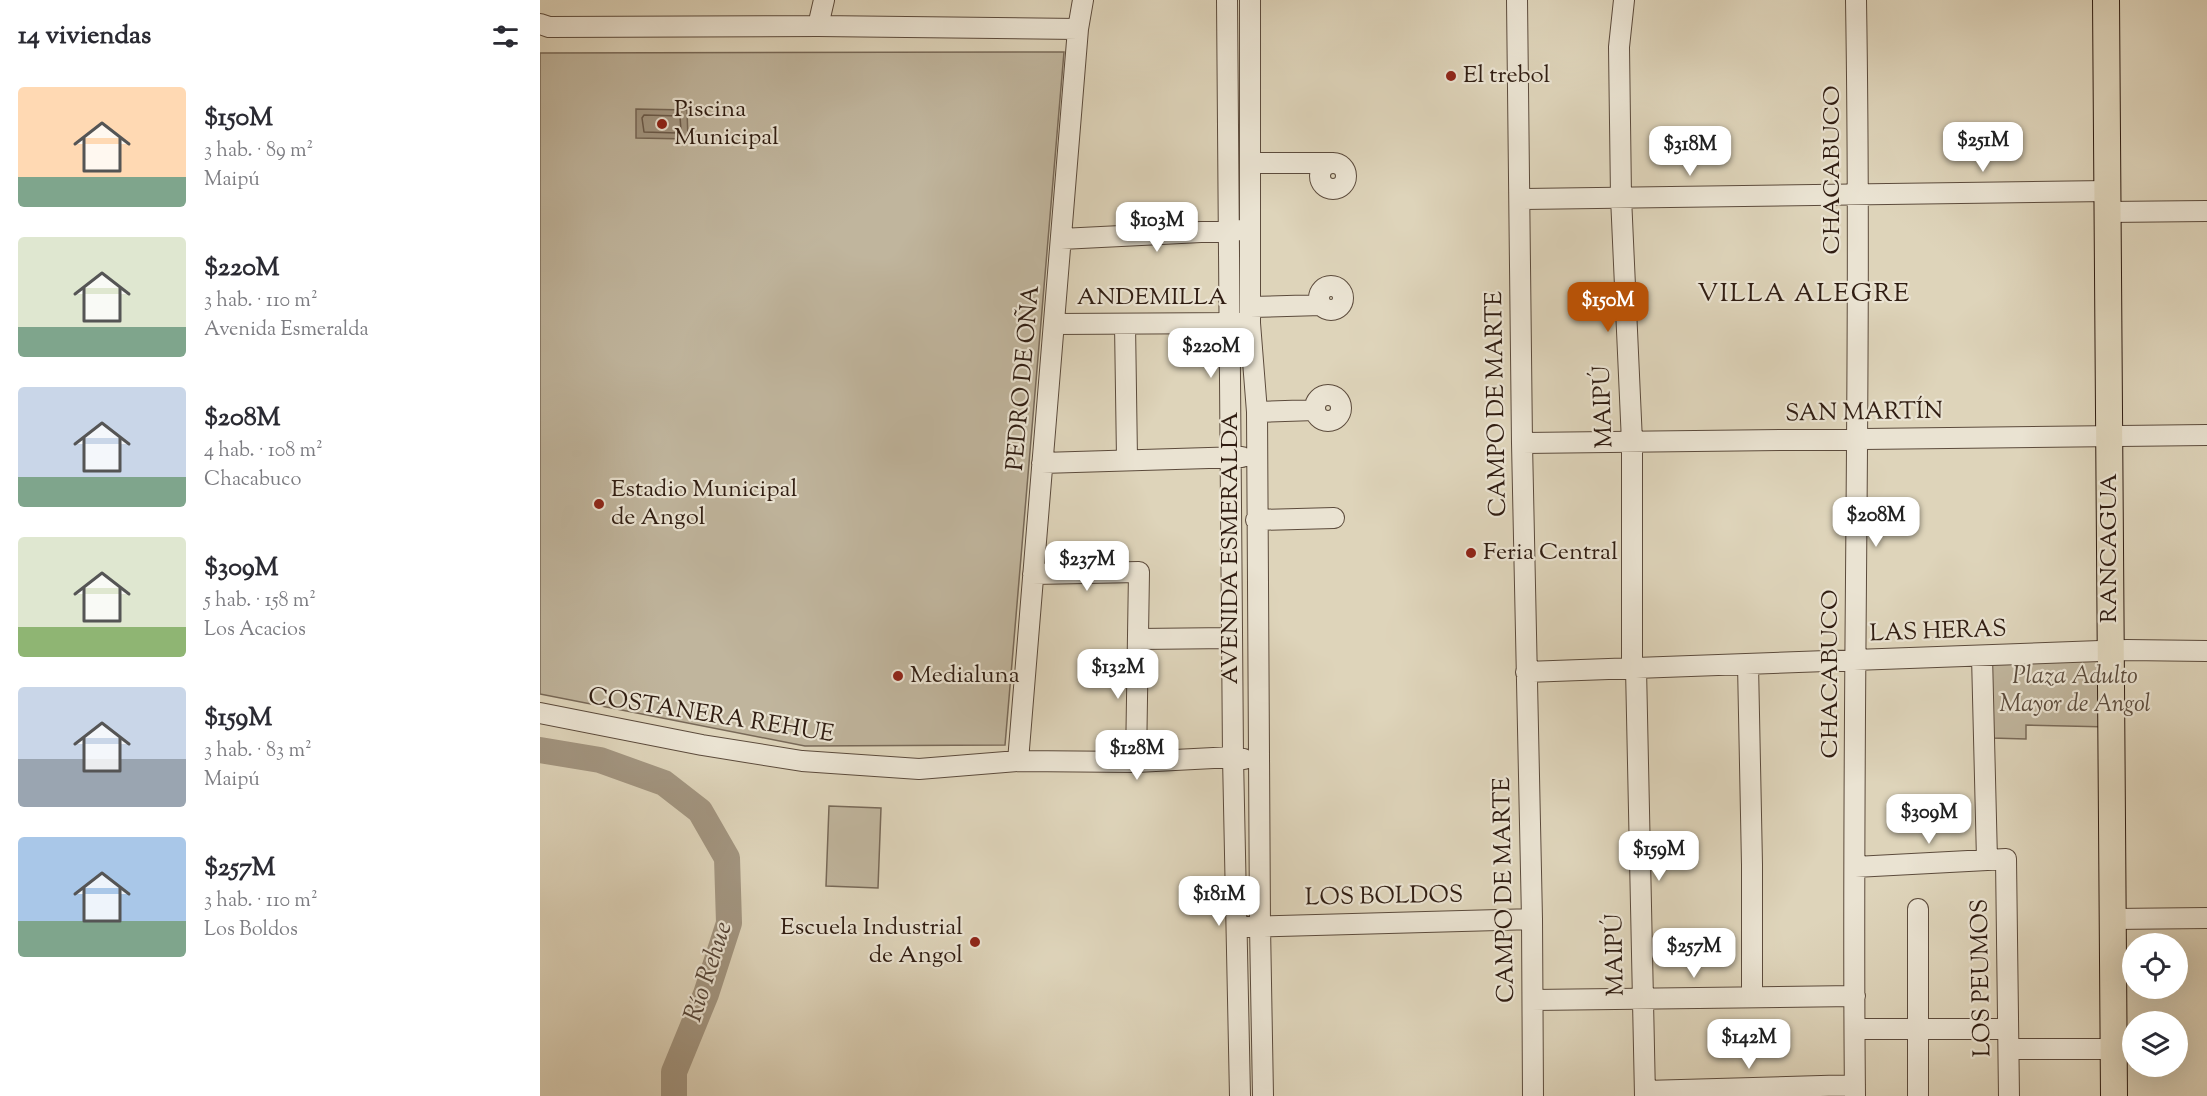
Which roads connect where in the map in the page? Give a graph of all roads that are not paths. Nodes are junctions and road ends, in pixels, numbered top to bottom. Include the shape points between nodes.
1 (824, 0) edge
2 (1083, 0) edge
3 (1227, 0) edge
4 (1250, 0) edge
5 (1517, 0) edge
6 (1624, 0) edge
7 (1856, 0) edge
8 (2106, 0) edge
9 (540, 24) edge
10 (818, 26) junction
11 (1078, 29) junction
12 (1332, 163) dead end
13 (1250, 164) junction
14 (1859, 193) junction
15 (1621, 197) junction
16 (1520, 199) junction
17 (2107, 201) junction
18 (2207, 211) edge
19 (1250, 230) junction
20 (1229, 231) junction
21 (1061, 239) junction
22 (1321, 306) dead end
23 (1250, 315) junction
24 (1229, 323) junction
25 (1054, 324) junction
26 (1125, 324) junction
27 (1316, 410) dead end
28 (1257, 411) junction
29 (2207, 435) edge
30 (2109, 436) junction
31 (1858, 439) junction
32 (1632, 442) junction
33 (1522, 443) junction
34 (1230, 457) junction
35 (1257, 458) junction
36 (1127, 459) junction
37 (1042, 463) junction
38 (1334, 518) dead end
39 (1256, 520) junction
40 (1034, 574) junction
41 (1232, 617) junction
42 (1257, 618) junction
43 (1138, 639) junction
44 (1232, 645) junction
45 (2111, 651) junction
46 (2207, 651) edge
47 (1257, 654) junction
48 (1982, 656) junction
49 (1856, 660) junction
50 (1748, 664) junction
51 (1634, 668) junction
52 (1526, 672) junction
53 (540, 713) edge
54 (1233, 757) junction
55 (1259, 760) junction
56 (1018, 761) junction
57 (1136, 762) junction
58 (1996, 860) junction
59 (1855, 867) junction
60 (1918, 909) dead end
61 (2207, 918) edge
62 (1532, 919) junction
63 (2113, 919) junction
64 (1260, 926) junction
65 (1238, 927) junction
66 (1855, 996) junction
67 (1752, 997) junction
68 (1643, 998) junction
69 (1533, 1000) junction
70 (1855, 1029) junction
71 (1917, 1030) junction
72 (2009, 1039) junction
73 (2114, 1049) junction
74 (1855, 1091) edge
75 (1645, 1094) edge
76 (1240, 1096) edge
77 (1263, 1096) edge
78 (1533, 1096) edge
79 (1918, 1096) edge
80 (2009, 1096) edge
81 (2114, 1096) edge

1 - 10 street
2 - 11 street, PEDRO DE OÑA
3 - 20 street, AVENIDA ESMERALDA
4 - 13 street, AVENIDA ESMERALDA
5 - 16 street, CAMPO DE MARTE
6 - 15 street, MAIPÚ via 1619,47
7 - 14 street, CHACABUCO
8 - 17 main road, RANCAGUA
9 - 10 street
10 - 11 street
11 - 21 street, PEDRO DE OÑA
12 - 13 street
13 - 19 street, AVENIDA ESMERALDA
14 - 15 street
14 - 17 street
14 - 31 street, CHACABUCO
15 - 16 street
15 - 32 street, MAIPÚ
16 - 33 street, CAMPO DE MARTE
17 - 18 street
17 - 30 main road, RANCAGUA
19 - 20 street
19 - 23 street, AVENIDA ESMERALDA
20 - 21 street
20 - 24 street, AVENIDA ESMERALDA
21 - 25 street, PEDRO DE OÑA
22 - 23 street, ANDEMILLA
23 - 24 street, ANDEMILLA
23 - 28 street, AVENIDA ESMERALDA
24 - 26 street, ANDEMILLA
24 - 34 street, AVENIDA ESMERALDA
25 - 26 street, ANDEMILLA
25 - 37 street, PEDRO DE OÑA
26 - 36 street
27 - 28 street
28 - 35 street, AVENIDA ESMERALDA
29 - 30 street, SAN MARTÍN
30 - 31 street, SAN MARTÍN
30 - 45 main road, RANCAGUA
31 - 32 street, SAN MARTÍN
31 - 49 street, CHACABUCO
32 - 33 street, SAN MARTÍN
32 - 51 street, MAIPÚ
33 - 52 street, CAMPO DE MARTE
34 - 35 street
34 - 36 street
34 - 41 street, AVENIDA ESMERALDA
35 - 39 street, AVENIDA ESMERALDA
36 - 37 street
37 - 40 street, PEDRO DE OÑA
38 - 39 street
39 - 42 street, AVENIDA ESMERALDA
40 - 43 street via 1139,572
40 - 56 street, PEDRO DE OÑA
41 - 42 street
41 - 44 street, AVENIDA ESMERALDA
42 - 47 street, AVENIDA ESMERALDA
43 - 44 street
43 - 57 street
44 - 47 street
44 - 54 street, AVENIDA ESMERALDA
45 - 46 street, LAS HERAS
45 - 48 street, LAS HERAS
45 - 63 main road, RANCAGUA
47 - 55 street, AVENIDA ESMERALDA
48 - 49 street, LAS HERAS
48 - 58 street, LOS PEUMOS
49 - 50 street, LAS HERAS
49 - 59 street, CHACABUCO
50 - 51 street, LAS HERAS
50 - 67 street
51 - 52 street, LAS HERAS
51 - 68 street, MAIPÚ
52 - 62 street, CAMPO DE MARTE
53 - 56 street, COSTANERA REHUE via 802,761 919,768
54 - 55 street, COSTANERA REHUE
54 - 57 street, COSTANERA REHUE
54 - 65 street, AVENIDA ESMERALDA
55 - 64 street, AVENIDA ESMERALDA
56 - 57 street, COSTANERA REHUE
58 - 59 street
58 - 72 street, LOS PEUMOS
59 - 66 street, CHACABUCO
60 - 71 street
61 - 63 street
62 - 64 street, LOS BOLDOS
62 - 69 street, CAMPO DE MARTE
63 - 73 main road, RANCAGUA
64 - 65 street, LOS BOLDOS
64 - 77 street, AVENIDA ESMERALDA
65 - 76 street, AVENIDA ESMERALDA
66 - 67 street
66 - 70 street, CHACABUCO
67 - 68 street
68 - 69 street
68 - 75 street, MAIPÚ
69 - 78 street, CAMPO DE MARTE
70 - 71 street
70 - 74 street, CHACABUCO
71 - 72 street
71 - 79 street
72 - 73 street
72 - 80 street, LOS PEUMOS
73 - 81 main road, RANCAGUA
74 - 75 street

